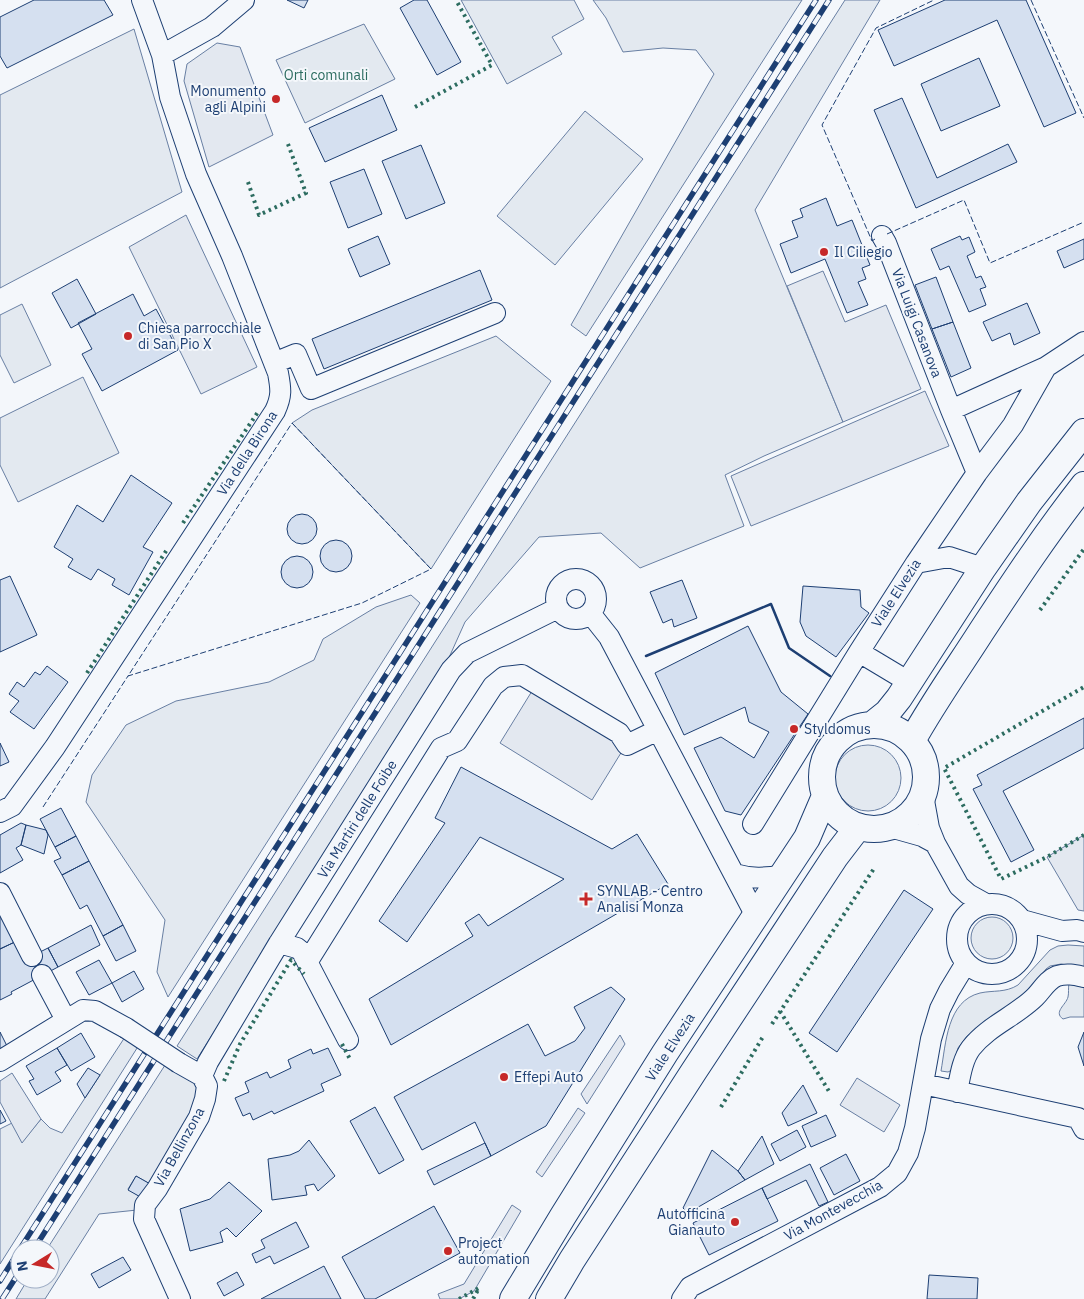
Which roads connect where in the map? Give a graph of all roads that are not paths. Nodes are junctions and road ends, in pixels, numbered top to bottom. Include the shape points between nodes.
1 (142, 0) edge
2 (244, 0) edge
3 (162, 55) junction
4 (882, 236) dead end
5 (495, 313) dead end
6 (1084, 342) edge
7 (274, 363) junction
8 (1046, 367) junction
9 (951, 410) junction
10 (1084, 432) edge
11 (977, 473) junction
12 (1084, 485) edge
13 (916, 563) junction
14 (983, 568) junction
15 (558, 608) junction
16 (590, 613) junction
17 (859, 652) junction
18 (910, 682) junction
19 (872, 724) junction
20 (658, 730) junction
21 (912, 741) junction
22 (923, 795) junction
23 (825, 796) junction
24 (0, 812) edge
25 (753, 824) dead end
26 (858, 827) junction
27 (890, 827) junction
28 (935, 843) junction
29 (734, 874) junction
30 (782, 876) junction
31 (960, 886) junction
32 (0, 893) edge
33 (986, 904) junction
34 (756, 916) junction
35 (962, 920) junction
36 (1022, 920) junction
37 (1062, 931) junction
38 (1084, 932) edge
39 (279, 943) junction
40 (1027, 944) junction
41 (32, 956) dead end
42 (308, 961) junction
43 (966, 963) junction
44 (42, 975) dead end
45 (1084, 977) edge
46 (66, 1020) junction
47 (348, 1040) dead end
48 (0, 1061) edge
49 (202, 1076) junction
50 (923, 1084) junction
51 (957, 1092) junction
52 (1084, 1129) edge
53 (180, 1299) edge
54 (514, 1299) edge
55 (549, 1299) edge
56 (682, 1299) edge

1 - 3 street, Via della Birona
2 - 3 street via 212,27
3 - 7 street, Via della Birona via 170,97 196,174
4 - 9 street, Via Luigi Casanova
5 - 7 street via 311,389 296,354
6 - 8 street, Viale Elvezia
7 - 24 street, Via della Birona via 281,391 275,411 55,747 12,806
8 - 9 street, Viale Elvezia
8 - 11 street, Viale Elvezia via 1013,425
9 - 11 street, Via Luigi Casanova
10 - 14 main road, Viale Elvezia
11 - 13 street, Viale Elvezia
12 - 21 main road via 1020,572
13 - 14 street via 949,557
13 - 17 street, Viale Elvezia
14 - 18 main road, Viale Elvezia
15 - 16 street via 569,618 582,618
15 - 16 street via 556,599 560,587 571,580 578,580 590,585 593,591 595,604
15 - 39 street, Via Martiri delle Foibe via 467,653 451,670
16 - 20 street via 610,637
17 - 18 street
17 - 25 street, Viale Elvezia
18 - 19 main road, Viale Elvezia via 887,713
19 - 21 main road via 887,726
19 - 23 main road, Viale Elvezia via 856,728 830,748 822,780
20 - 29 street
20 - 42 street via 627,745 619,733 522,675 504,677 493,686 458,741 441,748
21 - 22 main road via 925,766
22 - 27 main road via 904,820
22 - 28 street
23 - 26 main road via 833,810
23 - 30 main road, Viale Elvezia via 807,838
26 - 27 main road via 874,830
26 - 55 main road via 694,1071
27 - 28 street
28 - 31 street
29 - 30 street via 761,878
29 - 34 street
30 - 34 main road, Viale Elvezia
31 - 33 street
31 - 35 street
32 - 41 street
33 - 35 street via 968,912
33 - 36 street via 1006,906
34 - 54 main road, Viale Elvezia via 660,1061
35 - 43 street via 957,942
36 - 37 street
36 - 40 street
37 - 38 street
37 - 40 street
39 - 42 street via 296,948
39 - 49 street, Via Martiri delle Foibe
40 - 43 street via 1017,964 997,974 986,974
42 - 47 street
43 - 50 street, Via Montevecchia via 940,1009
44 - 46 street
45 - 51 street via 1070,974 1051,979 1034,998 989,1030 971,1048
46 - 48 street
46 - 49 street, bridge via 83,1010 95,1011
49 - 53 street, Via Bellinzona via 207,1086 198,1117 145,1205 144,1219
50 - 51 street
50 - 56 street, Via Montevecchia via 908,1153 897,1173 880,1187 690,1286
51 - 52 street via 1078,1118

